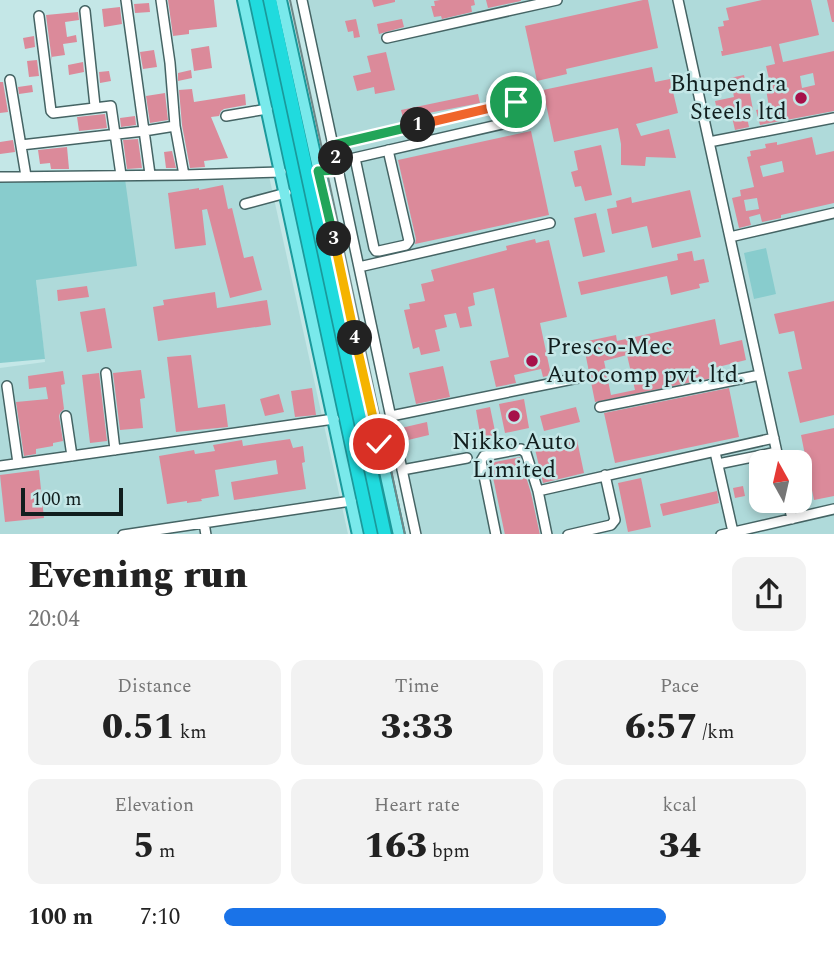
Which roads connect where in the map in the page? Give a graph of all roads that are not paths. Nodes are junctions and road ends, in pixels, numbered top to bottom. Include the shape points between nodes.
1 (126, 0) edge
2 (161, 0) edge
3 (243, 0) edge
4 (256, 0) edge
5 (270, 0) edge
6 (281, 0) edge
7 (302, 0) edge
8 (557, 0) edge
9 (678, 0) edge
10 (85, 11) dead end
11 (39, 16) dead end
12 (387, 38) dead end
13 (10, 80) dead end
14 (516, 102) dead end
15 (94, 106) junction
16 (267, 109) junction
17 (226, 116) dead end
18 (834, 118) edge
19 (524, 119) dead end
20 (175, 126) junction
21 (144, 131) junction
22 (114, 134) junction
23 (709, 142) junction
24 (21, 145) junction
25 (294, 145) junction
26 (333, 145) junction
27 (388, 150) junction
28 (355, 158) junction
29 (338, 166) junction
30 (318, 171) junction
31 (281, 172) junction
32 (121, 174) junction
33 (150, 174) junction
34 (184, 175) junction
35 (26, 176) junction
36 (0, 177) edge
37 (286, 193) junction
38 (245, 204) dead end
39 (834, 213) edge
40 (550, 223) dead end
41 (730, 237) junction
42 (359, 267) junction
43 (106, 373) dead end
44 (760, 376) junction
45 (578, 378) dead end
46 (7, 386) dead end
47 (600, 407) dead end
48 (391, 415) junction
49 (66, 416) dead end
50 (334, 419) junction
51 (774, 438) junction
52 (116, 450) junction
53 (777, 450) edge
54 (715, 452) junction
55 (72, 456) junction
56 (467, 458) dead end
57 (749, 460) edge
58 (18, 463) junction
59 (718, 464) junction
60 (0, 466) edge
61 (402, 470) junction
62 (606, 475) junction
63 (538, 491) junction
64 (351, 501) junction
65 (834, 509) edge
66 (791, 513) edge
67 (792, 519) junction
68 (204, 523) junction
69 (727, 533) edge
70 (123, 534) edge
71 (206, 534) edge
72 (358, 534) edge
73 (371, 534) edge
74 (385, 534) edge
75 (399, 534) edge
76 (416, 534) edge
77 (496, 534) edge
78 (547, 534) edge
79 (568, 534) edge

1 - 21 street
2 - 20 street
3 - 16 main road
4 - 25 highway
5 - 25 highway
6 - 30 main road
7 - 26 street
8 - 12 street
9 - 23 street
10 - 15 street
11 - 15 street via 51,111
13 - 24 street
14 - 26 street
15 - 22 street via 111,106
16 - 17 street
16 - 31 main road
18 - 23 street
19 - 27 street
20 - 21 street
20 - 34 street
21 - 22 street
21 - 33 street
22 - 24 street
22 - 32 street
23 - 41 street
24 - 35 street
25 - 73 highway
25 - 74 highway
26 - 29 street
27 - 28 street
27 - 28 street via 409,241 406,245 374,248
28 - 29 street
29 - 30 street
29 - 42 street
30 - 75 main road
31 - 34 street
31 - 37 main road
32 - 33 street
32 - 35 street
33 - 34 street
35 - 36 street
37 - 38 street
37 - 50 main road
39 - 41 street
40 - 42 street
41 - 44 street
42 - 48 street
43 - 52 street
44 - 47 street
44 - 51 street
45 - 48 street
46 - 58 street
48 - 61 street
49 - 55 street
50 - 52 street
50 - 64 main road
51 - 53 street
51 - 54 street
52 - 55 street
54 - 59 street
54 - 62 street
55 - 58 street
56 - 61 street
57 - 59 street
58 - 60 street
59 - 69 street
61 - 76 street
62 - 63 street
62 - 79 street via 614,523
63 - 77 street via 524,450 484,456 481,461
63 - 78 street
64 - 68 street
64 - 72 main road
65 - 67 street
66 - 67 street
67 - 69 street
68 - 70 street
68 - 71 street

